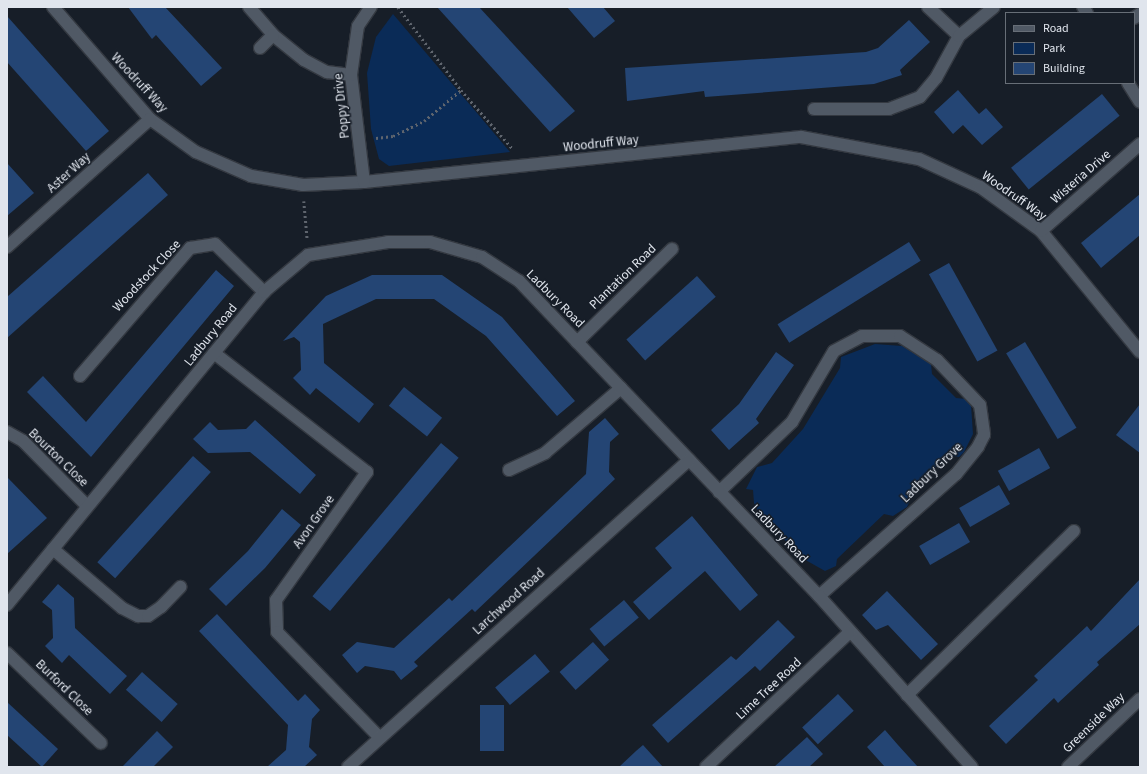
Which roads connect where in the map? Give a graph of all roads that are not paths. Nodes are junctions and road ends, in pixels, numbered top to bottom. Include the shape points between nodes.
1 (53, 7) edge
2 (249, 7) edge
3 (371, 7) edge
4 (928, 7) edge
5 (994, 7) edge
6 (273, 35) junction
7 (959, 36) junction
8 (260, 48) dead end
9 (351, 75) junction
10 (1129, 84) edge
11 (1140, 102) edge
12 (814, 109) dead end
13 (150, 119) junction
14 (1140, 144) edge
15 (364, 182) junction
16 (1041, 231) junction
17 (7, 247) edge
18 (672, 249) dead end
19 (264, 292) junction
20 (577, 342) junction
21 (1140, 352) edge
22 (214, 354) junction
23 (80, 376) dead end
24 (621, 388) junction
25 (7, 432) edge
26 (690, 460) junction
27 (509, 470) dead end
28 (719, 492) junction
29 (87, 506) junction
30 (1074, 531) dead end
31 (53, 549) junction
32 (180, 587) dead end
33 (819, 596) junction
34 (7, 605) edge
35 (850, 632) junction
36 (7, 653) edge
37 (907, 695) junction
38 (1140, 699) edge
39 (379, 737) junction
40 (101, 743) dead end
41 (348, 767) edge
42 (706, 767) edge
43 (972, 767) edge
44 (1068, 767) edge

1 - 13 street, Woodruff Way
2 - 6 street
3 - 9 street, Poppy Drive via 358,26
4 - 7 street
5 - 7 street
6 - 8 street
6 - 9 street via 322,69
7 - 12 street via 936,78 920,97 906,105 889,109
9 - 15 street, Poppy Drive
10 - 11 street
13 - 15 street, Woodruff Way via 203,155 250,176 303,185
13 - 17 street, Aster Way
14 - 16 street, Wisteria Drive
15 - 16 street, Woodruff Way via 800,137 919,159 980,187
16 - 21 street, Woodruff Way
18 - 20 street, Plantation Road
19 - 20 street, Ladbury Road via 308,255 388,242 430,242 482,258 519,281
19 - 22 street, Ladbury Road
19 - 23 street, Woodstock Close via 215,244 190,248
20 - 24 street, Ladbury Road
22 - 29 street, Ladbury Road
22 - 39 street, Avon Grove via 367,472 276,600 277,632
24 - 26 street, Ladbury Road
24 - 27 street via 545,453
25 - 29 street, Bourton Close via 22,441
26 - 28 street, Ladbury Road
26 - 39 street, Larchwood Road
28 - 33 street, Ladbury Road
28 - 33 street, Ladbury Grove via 792,422 834,351 862,336 900,336 937,360 980,406 984,435 978,447 956,474
29 - 31 street, Ladbury Road
30 - 37 street
31 - 32 street via 122,608 138,616 148,616 161,607
31 - 34 street, Ladbury Road
33 - 35 street, Ladbury Road
35 - 37 street, Ladbury Road
35 - 42 street, Lime Tree Road
36 - 40 street, Burford Close
37 - 43 street, Ladbury Road
38 - 44 street, Greenside Way
39 - 41 street, Larchwood Road

